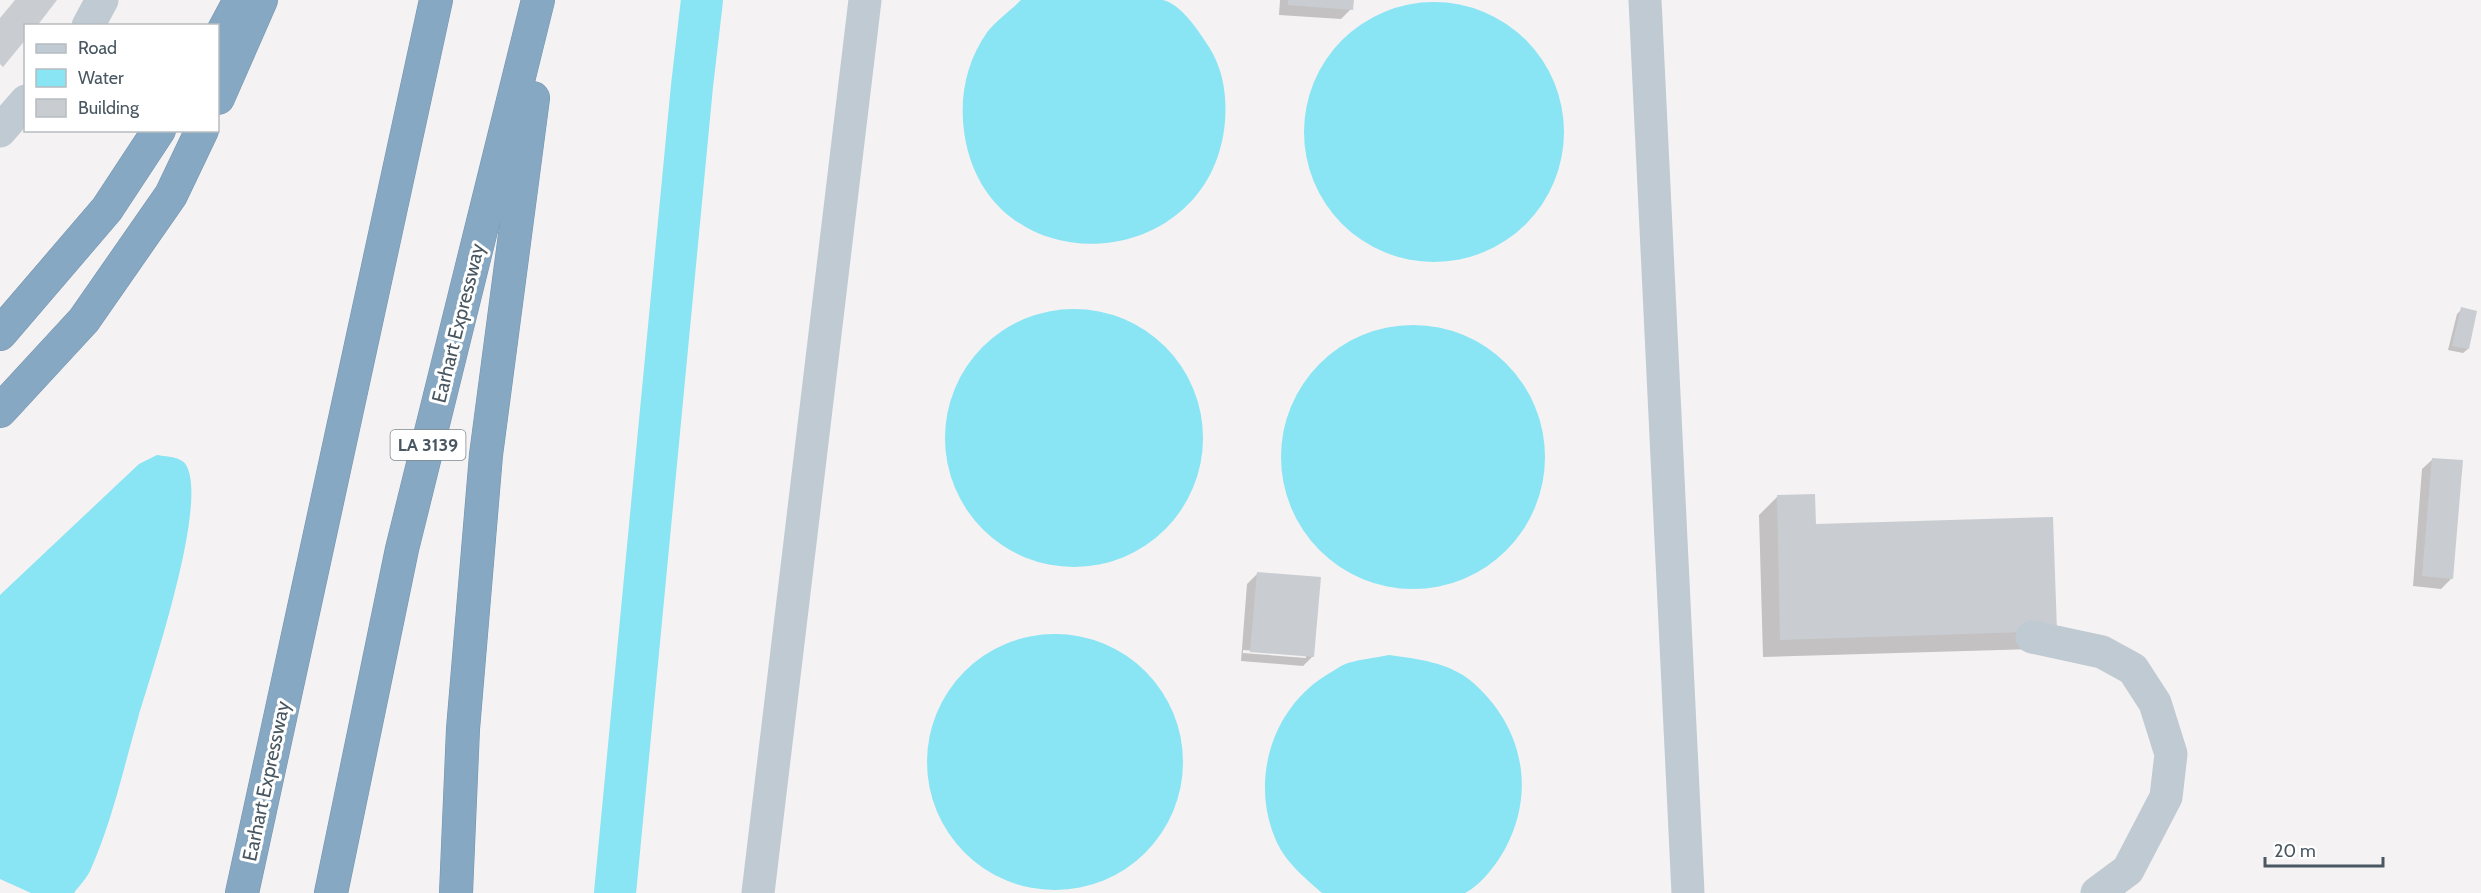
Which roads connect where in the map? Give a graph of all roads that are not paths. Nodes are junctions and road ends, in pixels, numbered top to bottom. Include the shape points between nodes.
1 (102, 0) edge
2 (240, 0) edge
3 (261, 0) edge
4 (436, 0) edge
5 (538, 0) edge
6 (545, 0) edge
7 (865, 0) edge
8 (1645, 0) edge
9 (89, 24) edge
10 (219, 39) edge
11 (219, 96) edge
12 (24, 103) edge
13 (0, 131) edge
14 (158, 132) edge
15 (201, 132) edge
16 (0, 334) edge
17 (0, 411) edge
18 (2032, 637) dead end
19 (242, 893) edge
20 (331, 893) edge
21 (456, 893) edge
22 (758, 893) edge
23 (1688, 893) edge
24 (2097, 893) edge

1 - 9 lane
2 - 10 highway
3 - 11 highway
4 - 19 highway, Earhart Expressway
5 - 20 highway, Earhart Expressway / LA 3139 via 402,549
6 - 21 highway via 486,455 463,729
7 - 22 lane
8 - 23 lane
12 - 13 lane
14 - 16 highway via 107,209
15 - 17 highway via 171,195 84,320
18 - 24 lane via 2102,652 2133,669 2155,703 2171,754 2166,797 2128,870

